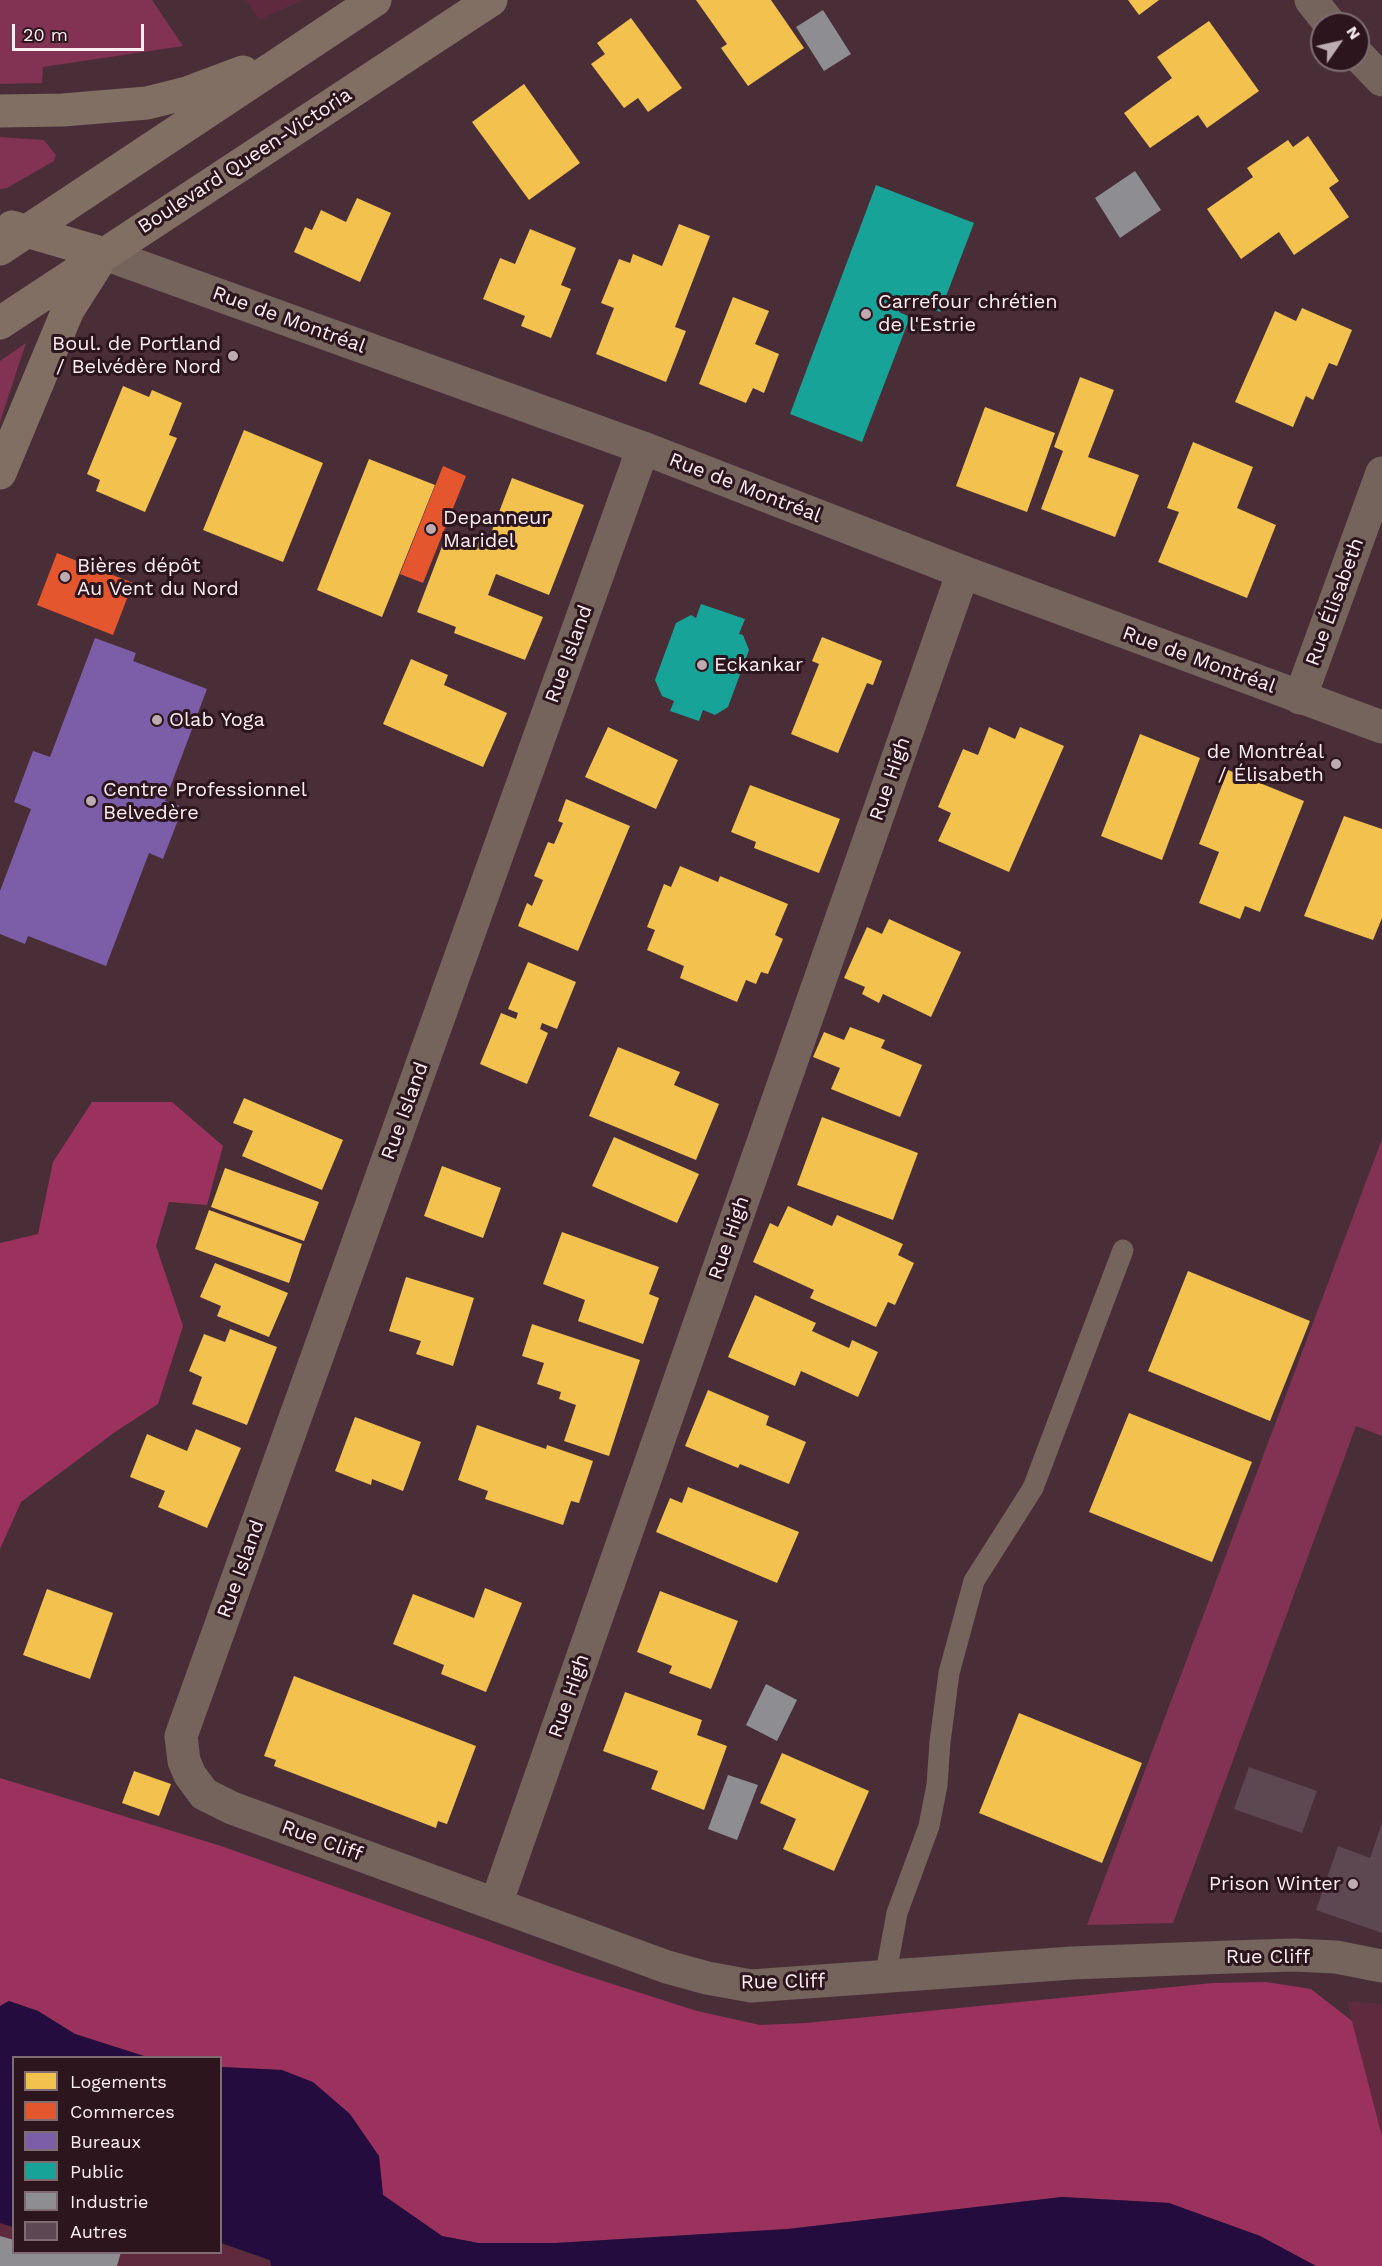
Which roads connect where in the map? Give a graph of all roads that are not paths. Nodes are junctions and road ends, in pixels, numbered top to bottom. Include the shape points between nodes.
1 (375, 0) edge
2 (491, 0) edge
3 (1311, 0) edge
4 (1320, 12) edge
5 (315, 39) junction
6 (1370, 68) edge
7 (1382, 80) edge
8 (0, 111) edge
9 (9, 235) edge
10 (105, 254) junction
11 (0, 323) edge
12 (642, 448) junction
13 (0, 473) edge
14 (1382, 473) edge
15 (963, 572) junction
16 (1300, 698) junction
17 (1382, 727) edge
18 (1123, 1250) dead end
19 (190, 1776) joint
20 (496, 1904) junction
21 (1382, 1966) edge
22 (885, 1978) junction

1 - 5 main road
2 - 10 main road, Boulevard Queen-Victoria
3 - 4 street
5 - 8 main road via 238,74 147,103
5 - 9 main road
6 - 7 street
9 - 10 main road
10 - 11 main road, Boulevard Queen-Victoria
10 - 12 street, Rue de Montréal
10 - 13 main road via 68,310
12 - 15 street, Rue de Montréal
12 - 19 street, Rue Island via 181,1736
14 - 16 street, Rue Élisabeth
15 - 16 street, Rue de Montréal
15 - 20 street, Rue High
16 - 17 street, Rue de Montréal
18 - 22 lane via 1033,1488 975,1581 949,1673 938,1785 929,1826 897,1913
19 - 20 street, Rue Cliff via 204,1794 232,1808
20 - 22 street, Rue Cliff via 707,1978 751,1986
21 - 22 street, Rue Cliff via 1336,1957 1251,1956 1072,1963

